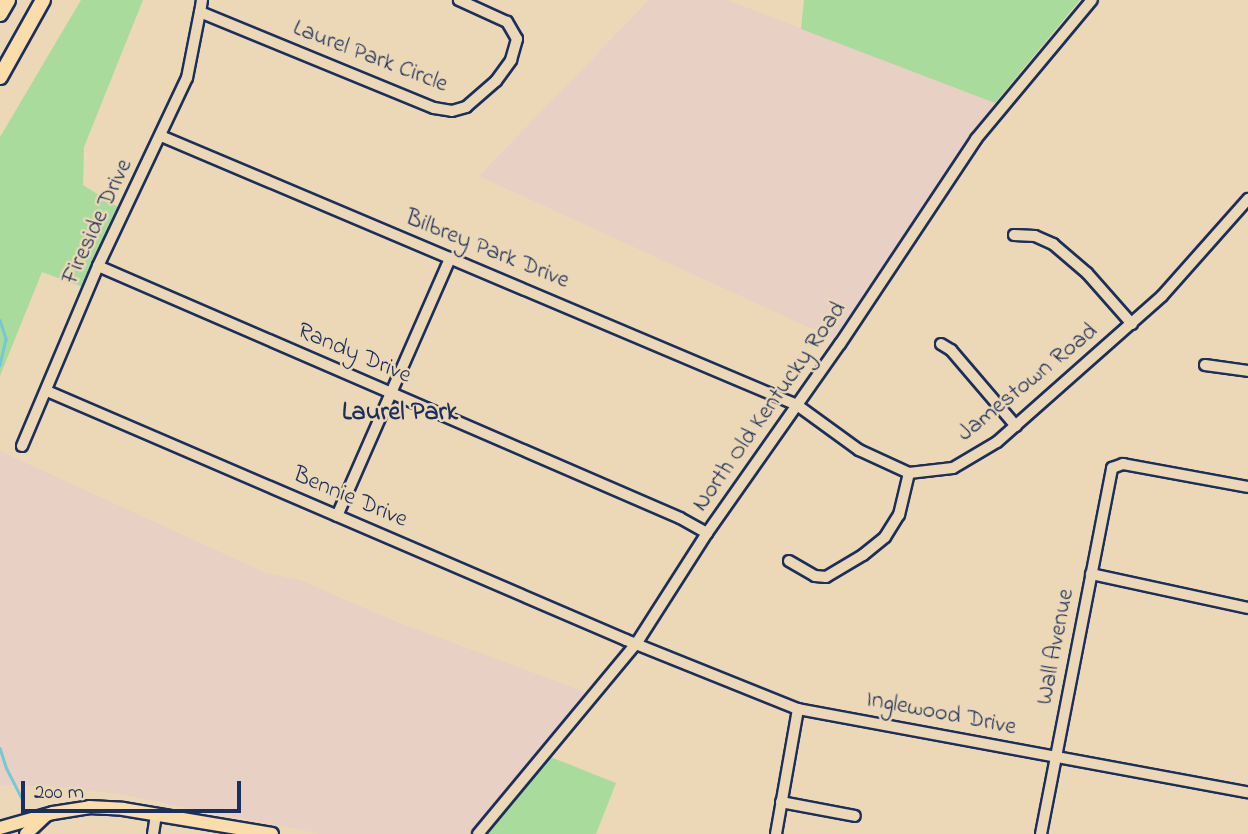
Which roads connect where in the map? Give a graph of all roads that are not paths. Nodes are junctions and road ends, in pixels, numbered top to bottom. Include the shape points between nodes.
1 (8, 0) edge
2 (43, 0) edge
3 (202, 0) edge
4 (459, 0) edge
5 (1092, 0) edge
6 (200, 12) junction
7 (0, 14) edge
8 (0, 77) edge
9 (161, 136) junction
10 (1248, 199) edge
11 (1014, 235) dead end
12 (450, 258) junction
13 (98, 266) junction
14 (1132, 324) junction
15 (941, 344) dead end
16 (1205, 365) dead end
17 (1248, 372) edge
18 (47, 391) junction
19 (393, 394) junction
20 (797, 405) junction
21 (1016, 426) junction
22 (22, 446) dead end
23 (909, 473) junction
24 (1248, 487) edge
25 (337, 516) junction
26 (707, 533) junction
27 (789, 561) dead end
28 (1091, 574) junction
29 (1248, 608) edge
30 (636, 644) junction
31 (798, 709) junction
32 (1056, 757) junction
33 (1248, 792) edge
34 (782, 802) junction
35 (53, 813) junction
36 (156, 814) junction
37 (855, 816) dead end
38 (6, 831) edge
39 (26, 834) edge
40 (153, 834) edge
41 (272, 834) edge
42 (478, 834) edge
43 (776, 834) edge
44 (1041, 834) edge

1 - 7 highway
2 - 8 highway
3 - 6 street
4 - 6 street, Laurel Park Circle via 508,22 517,39 512,60 496,80 467,107 452,111
5 - 20 street, North Old Kentucky Road via 976,139
6 - 9 street, Fireside Drive via 187,78
9 - 12 street, Bilbrey Park Drive
9 - 13 street, Fireside Drive
10 - 14 street, Jamestown Road
11 - 14 street via 1035,236 1052,244 1087,273
12 - 19 street
12 - 20 street, Bilbrey Park Drive
13 - 18 street, Fireside Drive
13 - 19 street, Randy Drive
14 - 21 street, Jamestown Road
15 - 21 street
16 - 17 street
18 - 22 street, Fireside Drive
18 - 25 street, Bennie Drive
19 - 25 street
19 - 26 street, Randy Drive
20 - 23 street, Jamestown Road via 859,450
20 - 26 street, North Old Kentucky Road
21 - 23 street, Jamestown Road via 953,468
23 - 27 street via 899,515 885,537 863,555 826,577
24 - 28 street, Wall Avenue via 1123,464 1112,468
25 - 30 street, Bennie Drive
26 - 30 street, North Old Kentucky Road
28 - 29 street
28 - 32 street, Wall Avenue
30 - 31 street, Inglewood Drive
30 - 42 street, North Old Kentucky Road
31 - 32 street, Inglewood Drive
31 - 34 street
32 - 33 street, Inglewood Drive
32 - 44 street, Wall Avenue
34 - 37 street
34 - 43 street
35 - 36 main road via 89,807
35 - 38 main road
35 - 39 main road
36 - 40 street
36 - 41 main road

